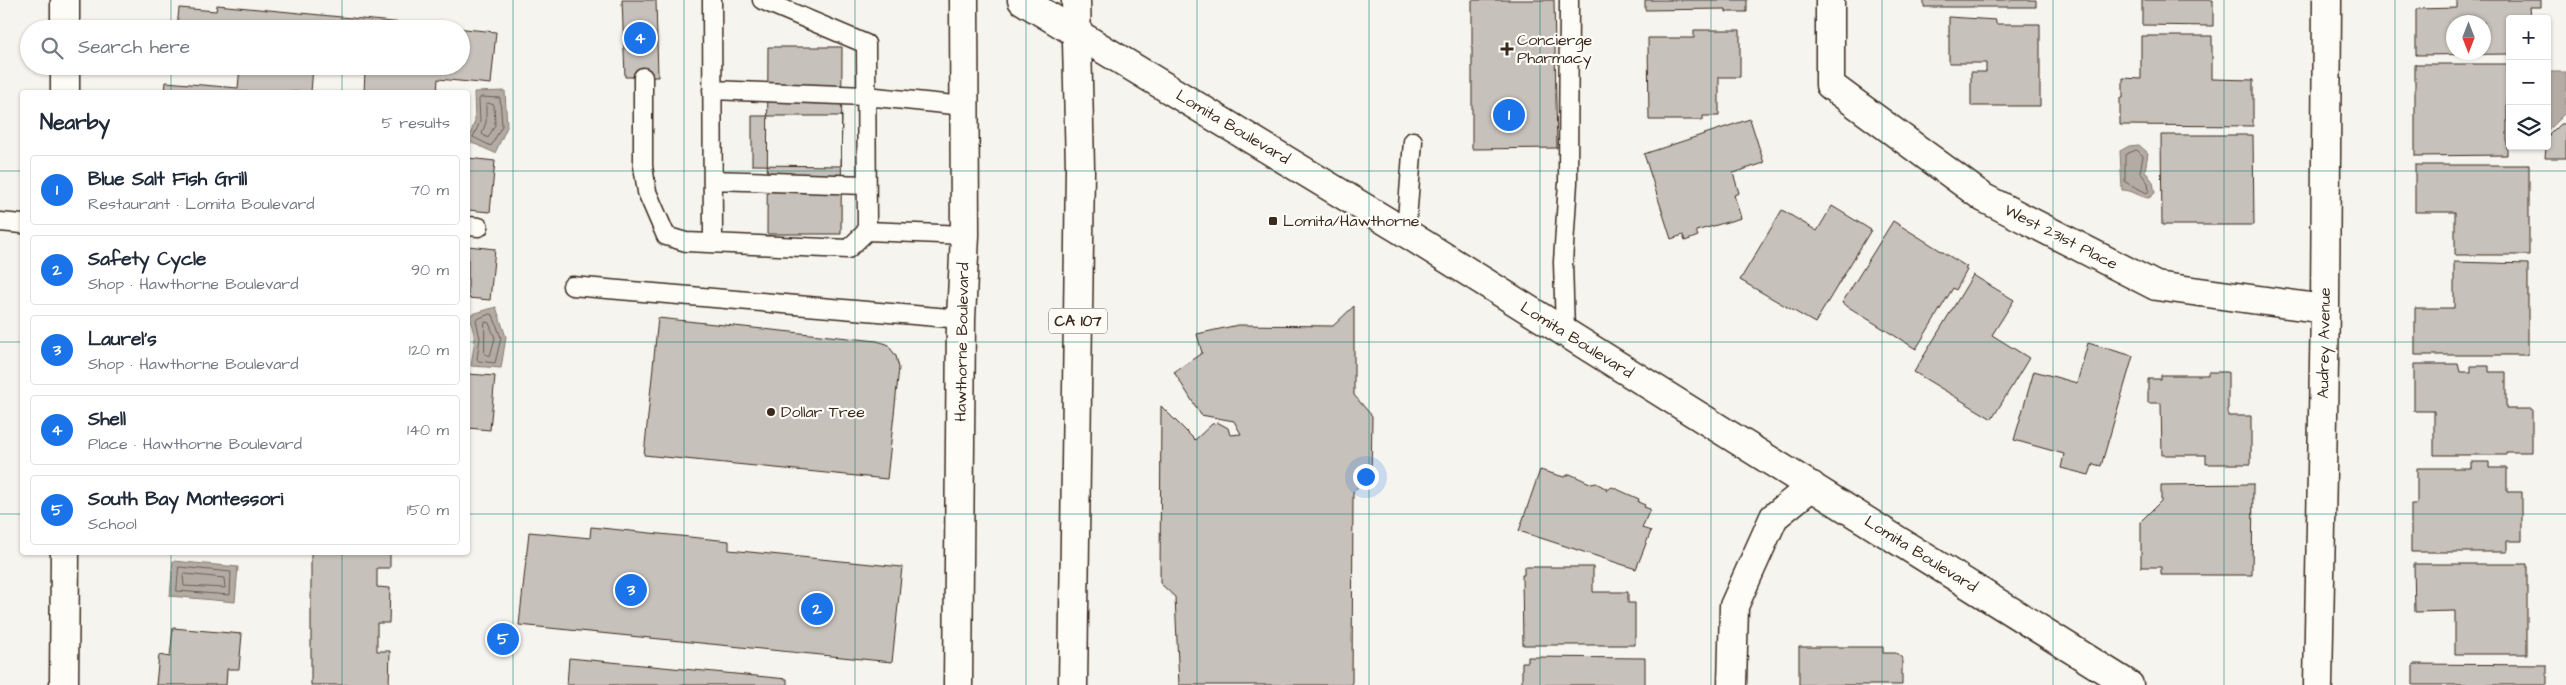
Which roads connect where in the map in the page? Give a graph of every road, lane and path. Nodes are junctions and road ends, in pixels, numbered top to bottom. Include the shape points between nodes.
1 (66, 0) edge
2 (712, 0) edge
3 (762, 0) edge
4 (964, 0) edge
5 (1022, 0) edge
6 (1076, 0) edge
7 (1569, 0) edge
8 (1830, 0) edge
9 (2327, 0) edge
10 (66, 20) edge
11 (1077, 32) junction
12 (66, 75) edge
13 (642, 77) dead end
14 (66, 90) edge
15 (712, 90) junction
16 (866, 96) junction
17 (964, 106) junction
18 (1413, 141) dead end
19 (713, 180) junction
20 (866, 185) junction
21 (0, 222) edge
22 (20, 224) edge
23 (867, 231) junction
24 (1406, 233) junction
25 (965, 235) junction
26 (713, 243) junction
27 (572, 286) dead end
28 (2325, 309) junction
29 (961, 319) junction
30 (1565, 332) junction
31 (1812, 486) junction
32 (65, 555) edge
33 (64, 685) edge
34 (958, 685) edge
35 (1073, 685) edge
36 (1732, 685) edge
37 (2129, 685) edge
38 (2318, 685) edge

1 - 10 main road
2 - 15 lane
3 - 16 lane via 866,44
4 - 17 main road, Hawthorne Boulevard
5 - 11 main road, Lomita Boulevard
6 - 11 main road, CA 107
7 - 30 lane via 1568,182 1563,262
8 - 28 main road, West 231st Place via 1830,85 1984,198 2156,286
9 - 28 main road, Audrey Avenue
11 - 24 main road, Lomita Boulevard
11 - 35 main road, CA 107 via 1080,168
12 - 14 main road
13 - 26 lane via 643,166 655,215 666,236 686,242
15 - 16 lane
15 - 19 lane
16 - 17 lane
16 - 20 lane
17 - 25 main road, Hawthorne Boulevard
18 - 24 lane
19 - 20 lane
19 - 26 lane
20 - 23 lane
21 - 22 lane
23 - 25 lane
23 - 26 lane via 848,249
24 - 30 main road, Lomita Boulevard
25 - 29 main road, Hawthorne Boulevard
27 - 29 lane
28 - 38 main road, Audrey Avenue
29 - 34 main road, Hawthorne Boulevard
30 - 31 main road, Lomita Boulevard
31 - 36 main road via 1774,517 1734,606
31 - 37 main road, Lomita Boulevard
32 - 33 main road

